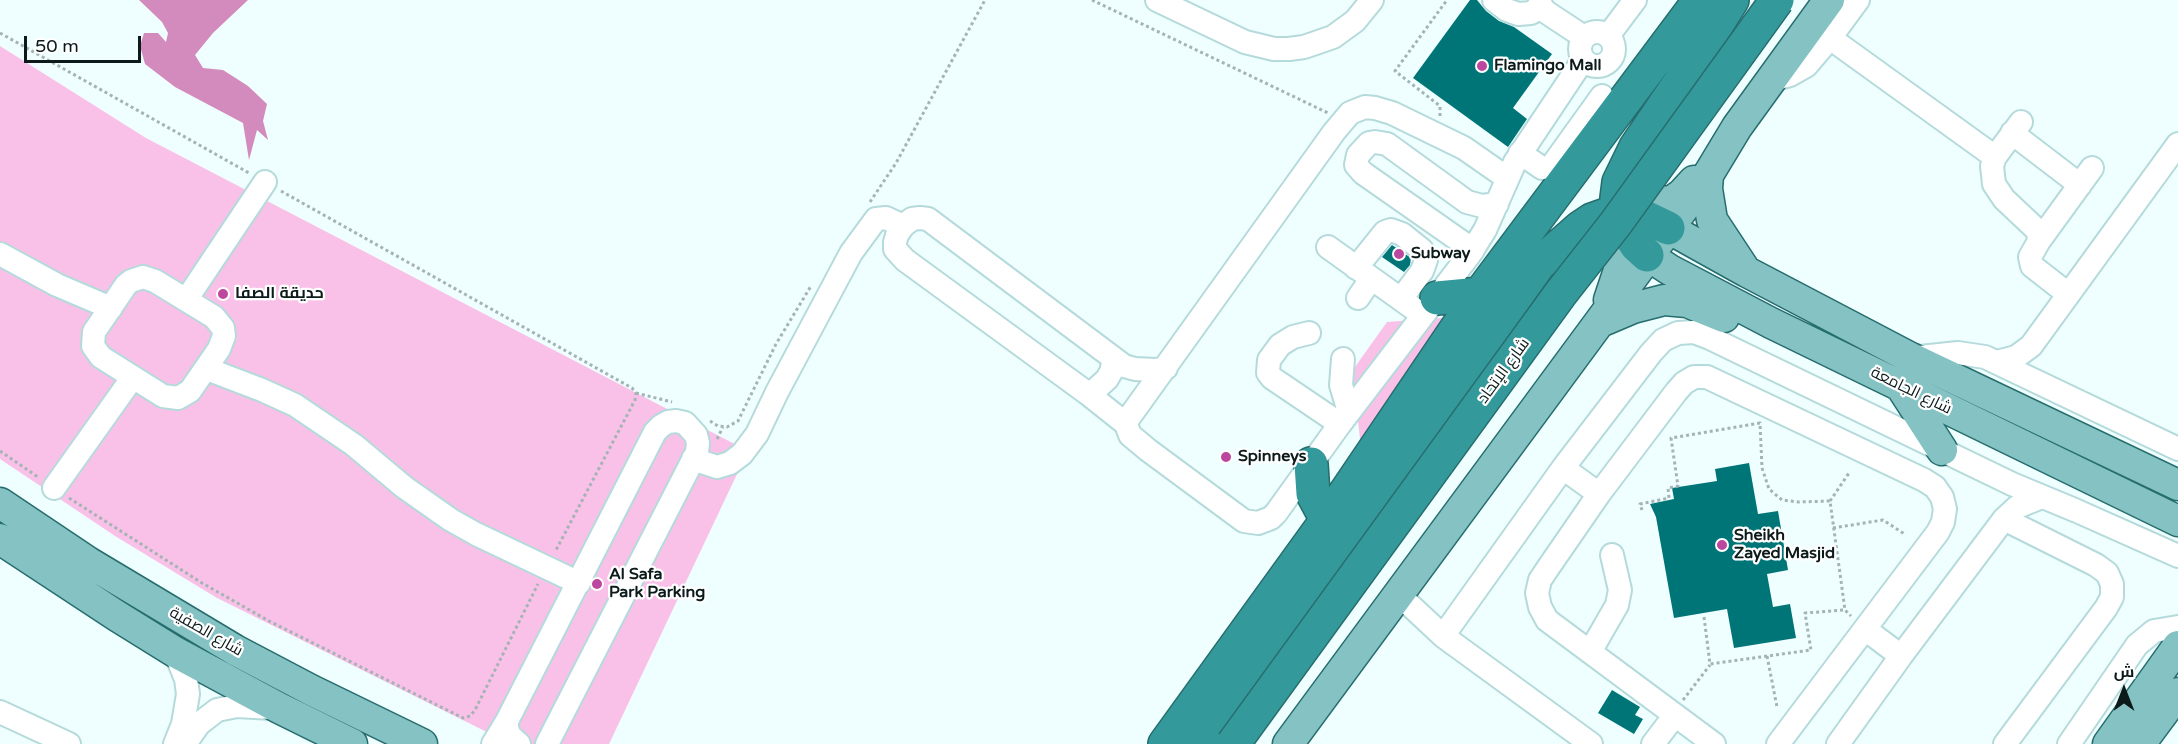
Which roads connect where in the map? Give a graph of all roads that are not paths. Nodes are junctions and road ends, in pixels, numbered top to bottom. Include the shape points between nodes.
1 (1157, 0) edge
2 (1198, 0) edge
3 (1372, 0) edge
4 (1494, 0) edge
5 (1635, 0) edge
6 (1700, 0) edge
7 (1732, 0) edge
8 (1777, 0) edge
9 (1828, 0) edge
10 (1858, 0) edge
11 (1540, 3) edge
12 (1224, 33) junction
13 (1608, 36) junction
14 (1584, 37) junction
15 (1830, 38) junction
16 (1698, 53) junction
17 (1583, 60) junction
18 (1769, 81) junction
19 (1602, 96) dead end
20 (1338, 126) junction
21 (1737, 127) junction
22 (2178, 144) edge
23 (1636, 147) junction
24 (1361, 151) junction
25 (1520, 153) junction
26 (1995, 157) junction
27 (1708, 175) junction
28 (1507, 178) junction
29 (266, 182) dead end
30 (1497, 204) junction
31 (1619, 213) junction
32 (903, 226) junction
33 (1678, 234) junction
34 (2039, 241) junction
35 (1328, 247) dead end
36 (1473, 250) junction
37 (0, 254) edge
38 (1659, 263) junction
39 (1539, 264) junction
40 (1747, 272) junction
41 (1364, 273) junction
42 (1480, 294) junction
43 (2068, 294) junction
44 (1358, 297) dead end
45 (1401, 299) junction
46 (186, 300) junction
47 (1431, 307) junction
48 (111, 308) junction
49 (1600, 322) junction
50 (1771, 323) junction
51 (1309, 333) dead end
52 (2031, 346) junction
53 (1911, 358) junction
54 (1114, 359) junction
55 (1343, 359) dead end
56 (1997, 362) junction
57 (1166, 368) junction
58 (207, 369) junction
59 (133, 377) junction
60 (2040, 383) junction
61 (1900, 385) junction
62 (1087, 393) junction
63 (1344, 418) junction
64 (1126, 424) junction
65 (2178, 449) edge
66 (1942, 450) junction
67 (693, 459) junction
68 (1311, 464) junction
69 (1563, 468) junction
70 (2012, 484) junction
71 (2178, 485) edge
72 (54, 488) dead end
73 (1599, 494) junction
74 (2043, 496) junction
75 (0, 503) edge
76 (2007, 516) junction
77 (1327, 520) junction
78 (2176, 522) edge
79 (0, 539) edge
80 (1612, 555) dead end
81 (2178, 556) edge
82 (579, 583) junction
83 (1398, 594) junction
84 (2178, 627) edge
85 (1865, 629) junction
86 (1443, 636) junction
87 (2178, 646) edge
88 (175, 652) junction
89 (1590, 652) junction
90 (1901, 656) junction
91 (2178, 693) edge
92 (279, 708) junction
93 (0, 712) edge
94 (1674, 714) junction
95 (507, 721) junction
96 (546, 742) edge
97 (2011, 742) edge
98 (69, 744) edge
99 (175, 744) edge
100 (185, 744) edge
101 (352, 744) edge
102 (422, 744) edge
103 (493, 744) edge
104 (519, 744) edge
105 (1165, 744) edge
106 (1200, 744) edge
107 (1233, 744) edge
108 (1288, 744) edge
109 (1591, 744) edge
110 (1653, 744) edge
111 (1714, 744) edge
112 (1778, 744) edge
113 (1838, 744) edge
114 (2069, 744) edge
115 (2108, 744) edge
116 (2139, 744) edge

1 - 12 street
2 - 12 street
3 - 12 street via 1344,30 1304,48 1274,49
4 - 11 street via 1518,14 1531,13
5 - 13 street
6 - 42 highway
7 - 16 highway
8 - 107 highway, شارع الإتحاد, bridge
9 - 18 main road
10 - 15 street
11 - 14 street via 1546,12
13 - 14 street via 1599,32
13 - 17 street via 1614,46 1609,62 1599,66
14 - 17 street via 1579,49
15 - 18 street via 1806,66
15 - 26 street
16 - 23 highway
16 - 39 highway via 1671,74 1560,225
17 - 25 street
18 - 21 main road
19 - 25 street via 1551,167 1542,168
20 - 24 street
20 - 28 street via 1350,112 1361,107 1376,108 1440,136
20 - 57 street
21 - 23 main road via 1689,188 1672,201 1647,198 1638,189
21 - 27 main road
22 - 43 street
23 - 31 highway via 1619,182
24 - 30 street via 1369,143 1387,144 1467,202
24 - 36 street via 1356,160 1359,169
25 - 28 street
26 - 34 street via 1992,175 1998,192 2038,231
26 - 34 street via 2016,128 2086,177
27 - 33 main road
27 - 40 main road via 1712,220
28 - 30 street
29 - 46 street
30 - 36 street
31 - 33 highway via 1641,215
31 - 38 highway via 1627,232
31 - 39 highway via 1592,220
32 - 54 street via 912,219 927,219
32 - 62 street via 895,249 905,260
32 - 67 street via 886,218 876,219 851,253 757,434 742,454 717,467
33 - 38 main road
33 - 40 main road, شارع الجامعة
34 - 43 street via 2030,257 2032,266
35 - 41 street
36 - 47 street
37 - 48 street
38 - 49 main road
38 - 50 main road, شارع الجامعة
39 - 49 main road via 1591,247 1612,253 1619,270
39 - 106 highway
40 - 53 main road, شارع الجامعة
41 - 44 street
41 - 45 street
41 - 45 street via 1385,232 1402,234 1422,250 1426,260
42 - 47 highway
42 - 77 highway
43 - 52 street
45 - 47 street
46 - 48 street via 143,278 126,285
46 - 58 street via 214,317 223,328 223,343
47 - 63 street
48 - 59 street via 94,332 93,346 101,357
49 - 50 main road via 1664,300 1687,302 1737,322
49 - 83 main road
50 - 61 main road, شارع الجامعة
51 - 63 street via 1280,345 1269,360 1268,373
52 - 56 street via 2016,357
52 - 60 street
53 - 56 street via 1958,353
53 - 71 main road, شارع الجامعة
54 - 57 street via 1135,369
54 - 62 street via 1107,379
55 - 63 street
56 - 60 street
57 - 64 street
58 - 59 street via 190,391 178,398 163,396
58 - 82 street via 294,405 451,520
59 - 72 street
60 - 65 street
61 - 66 main road
61 - 78 main road, شارع الجامعة
62 - 64 street
63 - 68 street
64 - 68 street via 1130,435 1143,446 1251,523 1271,518
66 - 69 street via 1694,332 1678,333 1663,340
66 - 70 street
67 - 82 street via 698,443 692,428 676,421 660,426
67 - 96 street
68 - 77 highway via 1313,494
69 - 73 street
69 - 86 street
70 - 74 street
70 - 76 street via 2015,499
73 - 85 street via 1684,383 1694,377 1707,377 1924,480 1942,497 1944,522
73 - 89 street via 1540,580 1537,593 1547,620
74 - 76 street via 2025,502
74 - 81 street
75 - 102 main road, شارع الصفية via 88,562 236,650
76 - 90 street
76 - 97 street via 2096,565 2107,573 2112,584 2112,597 2106,608
77 - 105 highway
79 - 88 main road, شارع الصفية
80 - 89 street via 1620,590 1617,605
82 - 95 street
83 - 86 street
83 - 108 main road
84 - 114 street via 2154,631 2137,645
85 - 90 street
85 - 112 street
86 - 109 street
87 - 115 main road
88 - 92 main road, شارع الصفية
88 - 99 street via 188,694
89 - 94 street
90 - 113 street
91 - 116 main road
92 - 100 street via 237,706 218,710 199,724
92 - 101 main road, شارع الصفية
93 - 98 street
94 - 110 street
94 - 111 street
95 - 103 street
95 - 104 street via 510,736

